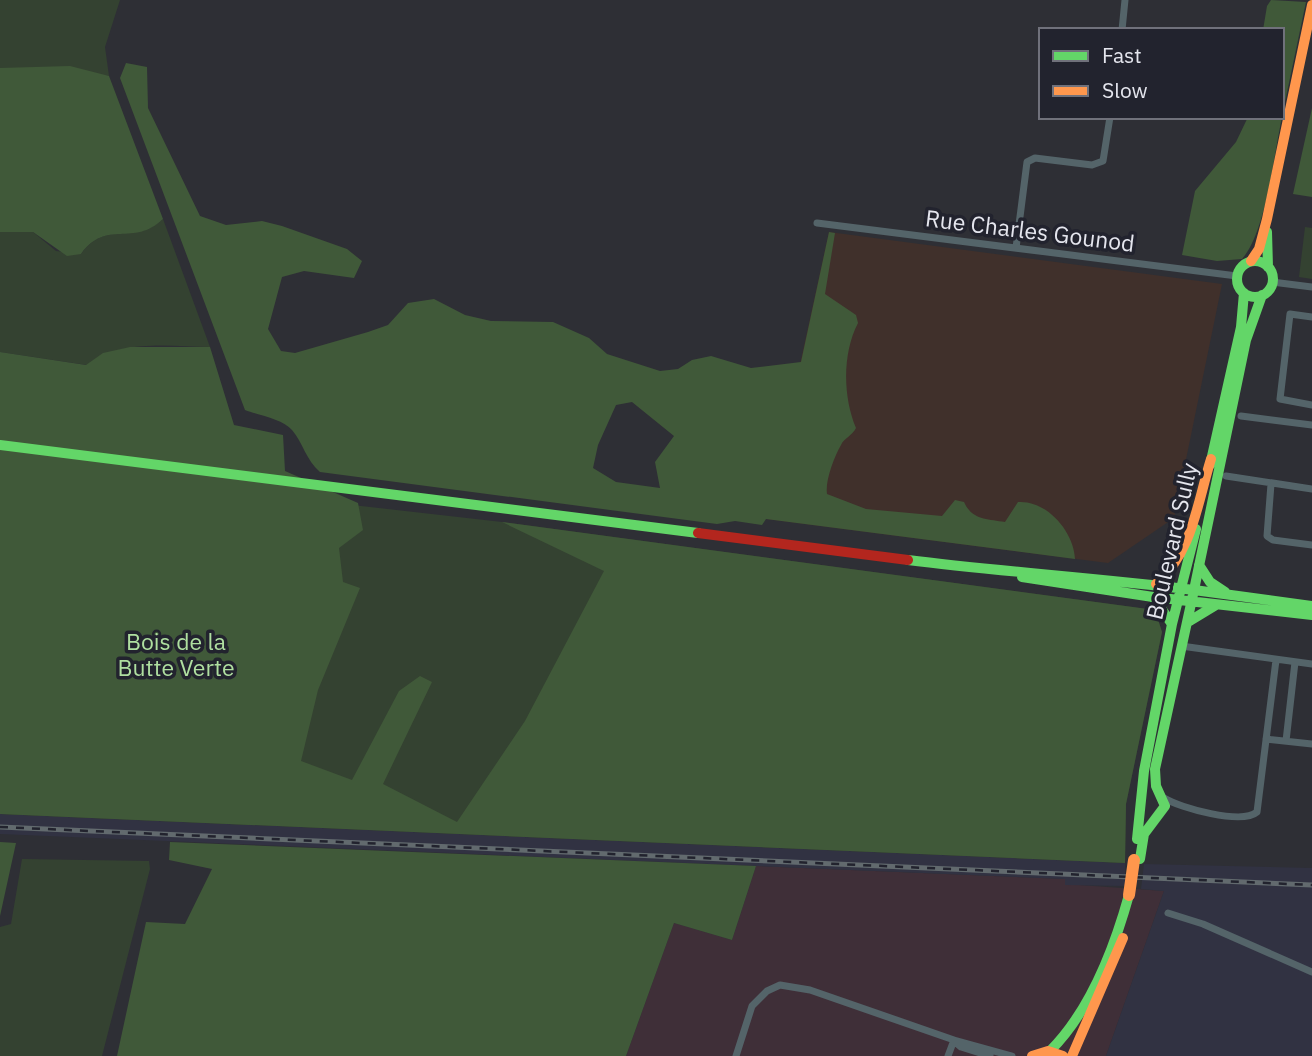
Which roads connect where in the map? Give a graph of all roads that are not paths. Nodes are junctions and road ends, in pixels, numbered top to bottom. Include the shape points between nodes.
1 (1125, 0) edge
2 (1312, 5) edge
3 (1122, 28) edge
4 (1110, 119) edge
5 (1267, 219) junction
6 (817, 223) dead end
7 (1016, 248) junction
8 (1251, 261) junction
9 (1268, 267) junction
10 (1237, 276) junction
11 (1272, 282) junction
12 (1312, 287) edge
13 (1244, 293) junction
14 (1262, 295) junction
15 (1312, 317) edge
16 (1312, 405) edge
17 (1241, 416) dead end
18 (1312, 425) edge
19 (0, 445) edge
20 (1211, 459) junction
21 (1226, 475) dead end
22 (1271, 484) junction
23 (1312, 489) edge
24 (1312, 545) edge
25 (1199, 565) junction
26 (1154, 590) junction
27 (1230, 594) junction
28 (1186, 595) junction
29 (1217, 604) junction
30 (1312, 606) edge
31 (1312, 615) edge
32 (1188, 622) junction
33 (1172, 624) junction
34 (1180, 646) junction
35 (1276, 660) junction
36 (1295, 662) junction
37 (1312, 664) edge
38 (1266, 738) junction
39 (1286, 741) junction
40 (1312, 744) edge
41 (1162, 796) junction
42 (1141, 804) junction
43 (1192, 810) junction
44 (1159, 815) junction
45 (1137, 860) junction
46 (1132, 894) junction
47 (1168, 913) dead end
48 (1312, 972) edge
49 (954, 1040) junction
50 (1057, 1054) edge
51 (736, 1056) edge
52 (948, 1056) edge
53 (989, 1056) edge
54 (1012, 1056) edge
55 (1031, 1056) edge
56 (1072, 1056) edge

1 - 3 street
2 - 5 main road
4 - 7 street via 1103,161 1092,165 1035,158 1027,162
5 - 8 main road
5 - 9 main road
6 - 7 street, Rue Charles Gounod
7 - 10 street, Rue Charles Gounod
8 - 9 main road
8 - 10 main road
9 - 11 main road
10 - 13 main road
11 - 12 street
11 - 14 main road
13 - 14 main road
13 - 20 main road, Boulevard Sully
14 - 25 main road, Boulevard Sully via 1245,340
15 - 16 street via 1290,314 1280,399
17 - 18 street
19 - 26 main road via 300,477 1005,572 1052,572
20 - 26 main road via 1180,561
20 - 28 main road, Boulevard Sully
21 - 22 street
22 - 23 street
22 - 24 street via 1267,536
25 - 27 main road via 1215,587
25 - 28 main road, Boulevard Sully
26 - 28 main road
26 - 33 main road
27 - 28 main road
27 - 30 main road
28 - 29 main road
28 - 32 main road, Boulevard Sully
28 - 33 main road, Boulevard Sully
29 - 31 main road
29 - 32 main road
32 - 34 main road, Boulevard Sully
33 - 42 main road, Boulevard Sully
34 - 35 street
34 - 41 main road, Boulevard Sully via 1156,763 1155,780
35 - 36 street
35 - 38 street
36 - 37 street
36 - 39 street
38 - 39 street
38 - 43 street via 1257,812 1241,817
39 - 40 street
41 - 42 main road via 1149,792
41 - 43 street
41 - 44 main road via 1165,806
42 - 44 main road via 1150,816
42 - 45 main road, Boulevard Sully
43 - 44 street
44 - 45 main road via 1144,834
45 - 46 main road
46 - 50 main road via 1114,944
46 - 56 main road via 1119,951
47 - 48 street via 1203,923
49 - 51 street via 810,990 780,985 767,990 752,1006
49 - 52 street
49 - 53 street
49 - 54 street
50 - 55 main road

